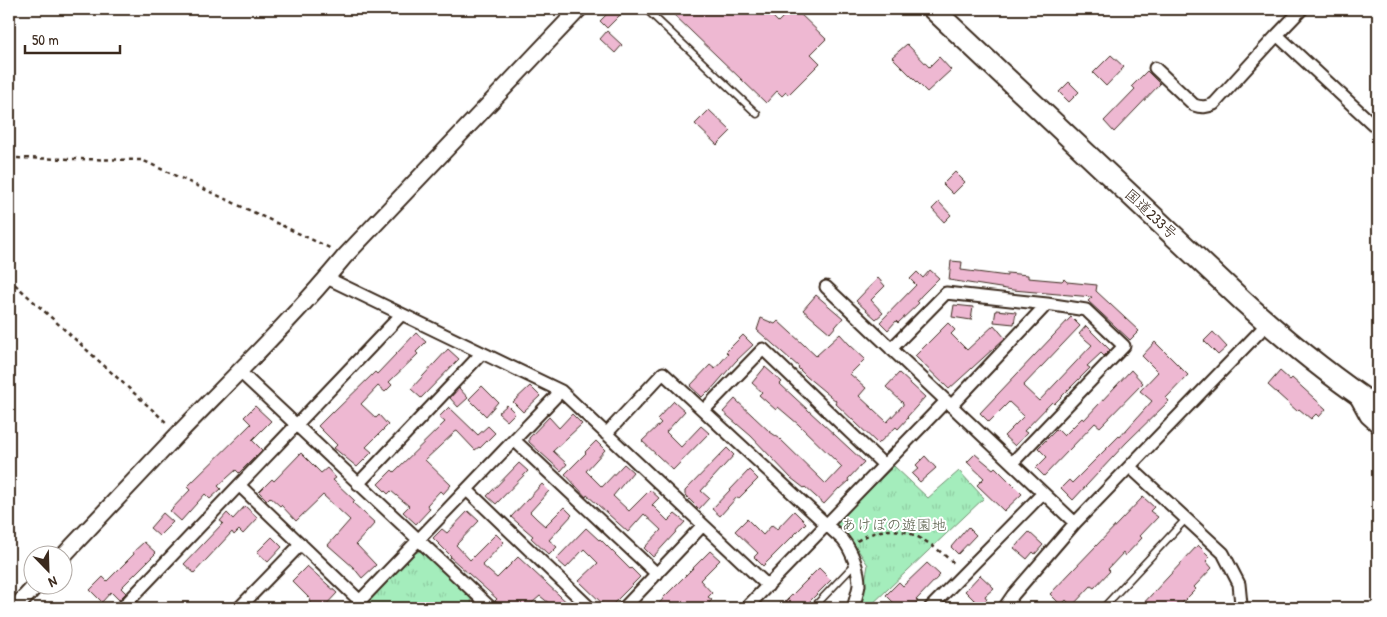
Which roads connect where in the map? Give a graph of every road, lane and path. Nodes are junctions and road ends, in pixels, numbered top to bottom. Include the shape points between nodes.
1 (579, 9) edge
2 (646, 9) edge
3 (933, 9) edge
4 (1302, 9) edge
5 (1277, 35) junction
6 (1156, 68) dead end
7 (757, 114) dead end
8 (1378, 129) edge
9 (9, 158) edge
10 (345, 256) junction
11 (326, 278) junction
12 (9, 279) edge
13 (826, 288) dead end
14 (1047, 304) junction
15 (401, 315) junction
16 (1268, 323) junction
17 (891, 349) junction
18 (482, 353) junction
19 (239, 371) junction
20 (561, 391) junction
21 (1355, 393) junction
22 (948, 403) junction
23 (1378, 408) edge
24 (704, 410) junction
25 (297, 424) junction
26 (1378, 425) edge
27 (178, 434) junction
28 (606, 434) junction
29 (514, 440) junction
30 (1012, 463) junction
31 (884, 465) junction
32 (1130, 467) junction
33 (358, 484) junction
34 (239, 486) junction
35 (466, 490) junction
36 (1043, 493) junction
37 (1186, 519) junction
38 (1075, 523) junction
39 (827, 524) junction
40 (703, 525) junction
41 (419, 540) junction
42 (301, 544) junction
43 (72, 546) edge
44 (848, 546) junction
45 (855, 564) junction
46 (964, 573) junction
47 (657, 574) junction
48 (768, 586) junction
49 (27, 594) edge
50 (357, 605) edge
51 (15, 606) edge
52 (485, 607) edge
53 (122, 608) edge
54 (239, 608) edge
55 (590, 608) edge
56 (624, 608) edge
57 (746, 608) edge
58 (813, 608) edge
59 (853, 608) edge
60 (930, 608) edge
61 (1004, 608) edge
62 (1103, 608) edge
63 (1240, 608) edge

1 - 10 street
2 - 7 lane
3 - 16 highway, 国道233号
4 - 5 street
5 - 6 street via 1214,104 1207,107 1194,105
5 - 8 street
9 - 10 path via 142,160
10 - 11 street
11 - 15 street
11 - 19 street
12 - 27 path
13 - 17 street
14 - 17 street via 946,292
14 - 22 street
14 - 30 street via 1086,310 1124,346
15 - 18 street
15 - 25 street
16 - 21 highway, 国道233号
16 - 32 street
17 - 22 street
18 - 20 street
18 - 33 street
19 - 25 street
19 - 27 street
20 - 28 street
20 - 29 street
21 - 23 highway, 国道233号
21 - 26 street via 1368,416
22 - 30 street
22 - 31 street
24 - 28 street via 663,373
24 - 31 street via 763,348
24 - 39 street
25 - 33 street
25 - 34 street
27 - 43 street
28 - 40 street
29 - 35 street
29 - 47 street
30 - 36 street
31 - 39 street
32 - 37 street
32 - 38 street
33 - 41 street
34 - 42 street
34 - 53 street
35 - 41 street
35 - 55 street
36 - 38 street
36 - 46 street
37 - 62 lane
37 - 63 street via 1223,552 1239,584
38 - 61 street
39 - 44 street
39 - 48 street
40 - 47 street
40 - 48 street
41 - 50 street
41 - 52 street
42 - 50 street
42 - 54 street
44 - 45 street
44 - 46 path via 869,533 907,532 937,549
45 - 58 lane
45 - 59 street via 859,584
46 - 60 street
47 - 56 street
48 - 57 street
49 - 51 street

